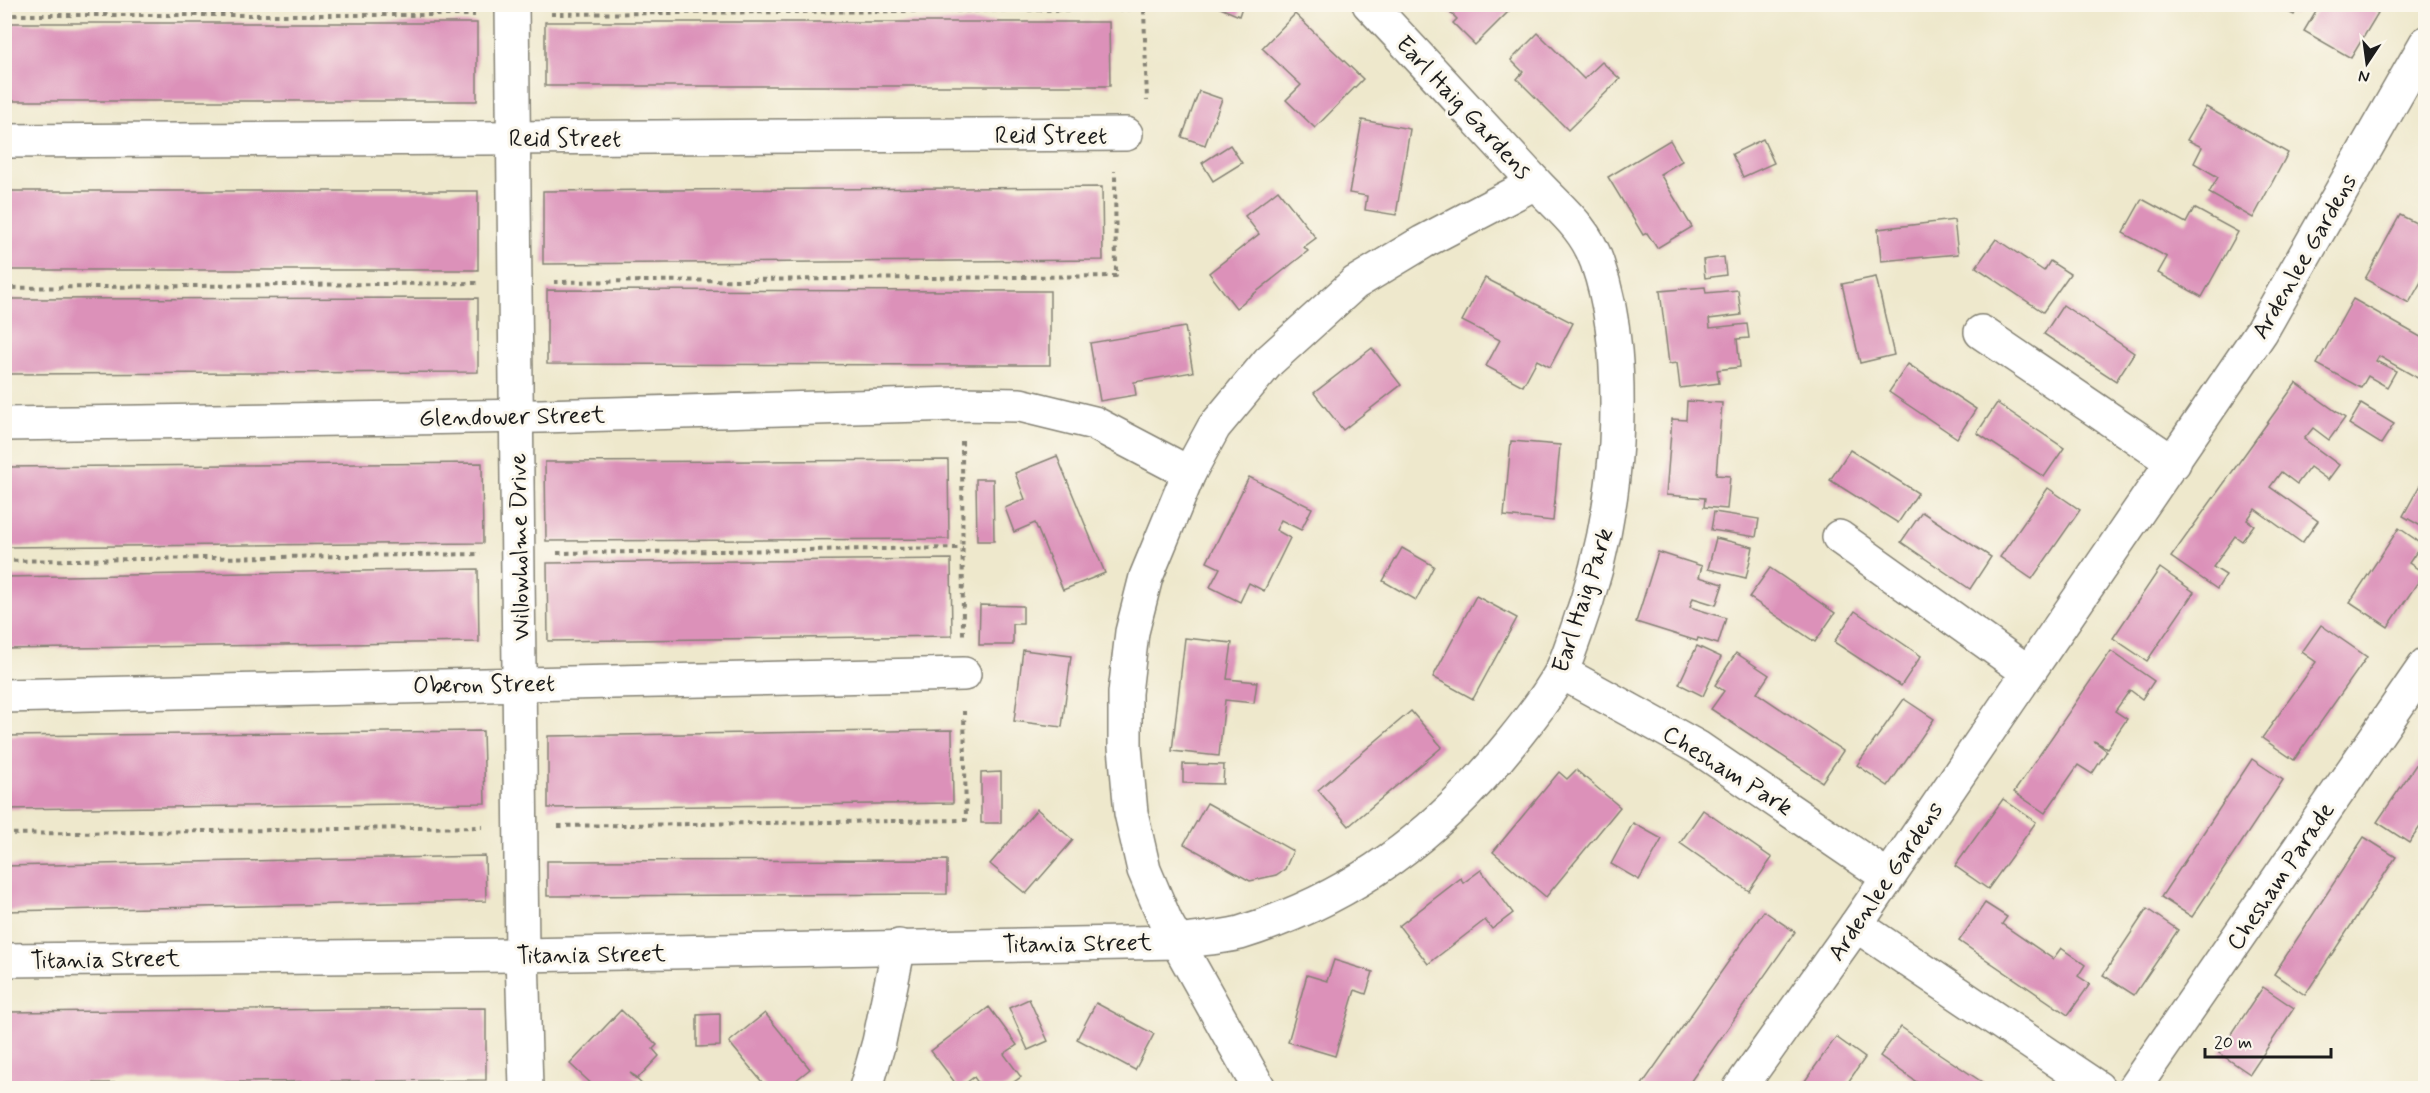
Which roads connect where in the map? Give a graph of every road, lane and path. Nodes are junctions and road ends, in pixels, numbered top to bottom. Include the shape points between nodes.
1 (1368, 4) edge
2 (513, 10) edge
3 (4, 15) edge
4 (2426, 43) edge
5 (1126, 134) junction
6 (515, 139) junction
7 (4, 141) edge
8 (1535, 183) junction
9 (516, 283) junction
10 (4, 288) edge
11 (1981, 332) dead end
12 (961, 404) junction
13 (517, 417) junction
14 (4, 424) edge
15 (2174, 464) junction
16 (1189, 473) junction
17 (1839, 537) dead end
18 (2426, 664) edge
19 (1561, 672) junction
20 (2028, 672) junction
21 (964, 674) joint
22 (520, 684) junction
23 (4, 696) edge
24 (1888, 877) junction
25 (1856, 925) junction
26 (1177, 942) junction
27 (899, 946) junction
28 (522, 955) junction
29 (4, 960) edge
30 (526, 1089) edge
31 (866, 1089) edge
32 (1258, 1089) edge
33 (1740, 1089) edge
34 (2098, 1089) edge
35 (2134, 1089) edge

1 - 8 street, Earl Haig Gardens
2 - 3 path
2 - 5 path via 1144,9 1147,111
2 - 6 street, Willowholme Drive
4 - 15 street, Ardenlee Gardens via 2261,332
5 - 6 street, Reid Street
5 - 9 path via 1114,169 1116,276
6 - 7 street, Reid Street
6 - 9 street, Willowholme Drive
8 - 16 street via 1355,283 1269,361 1214,427
8 - 19 street, Earl Haig Park via 1573,218 1597,260 1609,308 1616,364 1617,424 1608,523 1598,566
9 - 10 path
9 - 13 street, Willowholme Drive
11 - 15 street
12 - 13 street, Glendower Street
12 - 16 street, Glendower Street via 1020,405 1094,423
12 - 21 path
13 - 14 street, Glendower Street
13 - 22 street, Willowholme Drive
15 - 20 street, Ardenlee Gardens
16 - 26 street via 1146,577 1132,632 1125,693 1125,747 1134,825 1144,870
17 - 20 street
18 - 35 street, Chesham Parade
19 - 24 street, Chesham Park via 1697,747
19 - 26 street, Earl Haig Park via 1477,785 1416,843 1367,876 1288,916 1236,934
20 - 24 street, Ardenlee Gardens
21 - 22 street, Oberon Street
22 - 23 street, Oberon Street
22 - 28 street, Willowholme Drive
24 - 25 street, Ardenlee Gardens
25 - 33 street, Ardenlee Gardens
25 - 34 street
26 - 27 street, Titania Street
26 - 32 street
27 - 28 street, Titania Street
27 - 31 street
28 - 29 street, Titania Street
28 - 30 street, Willowholme Drive

